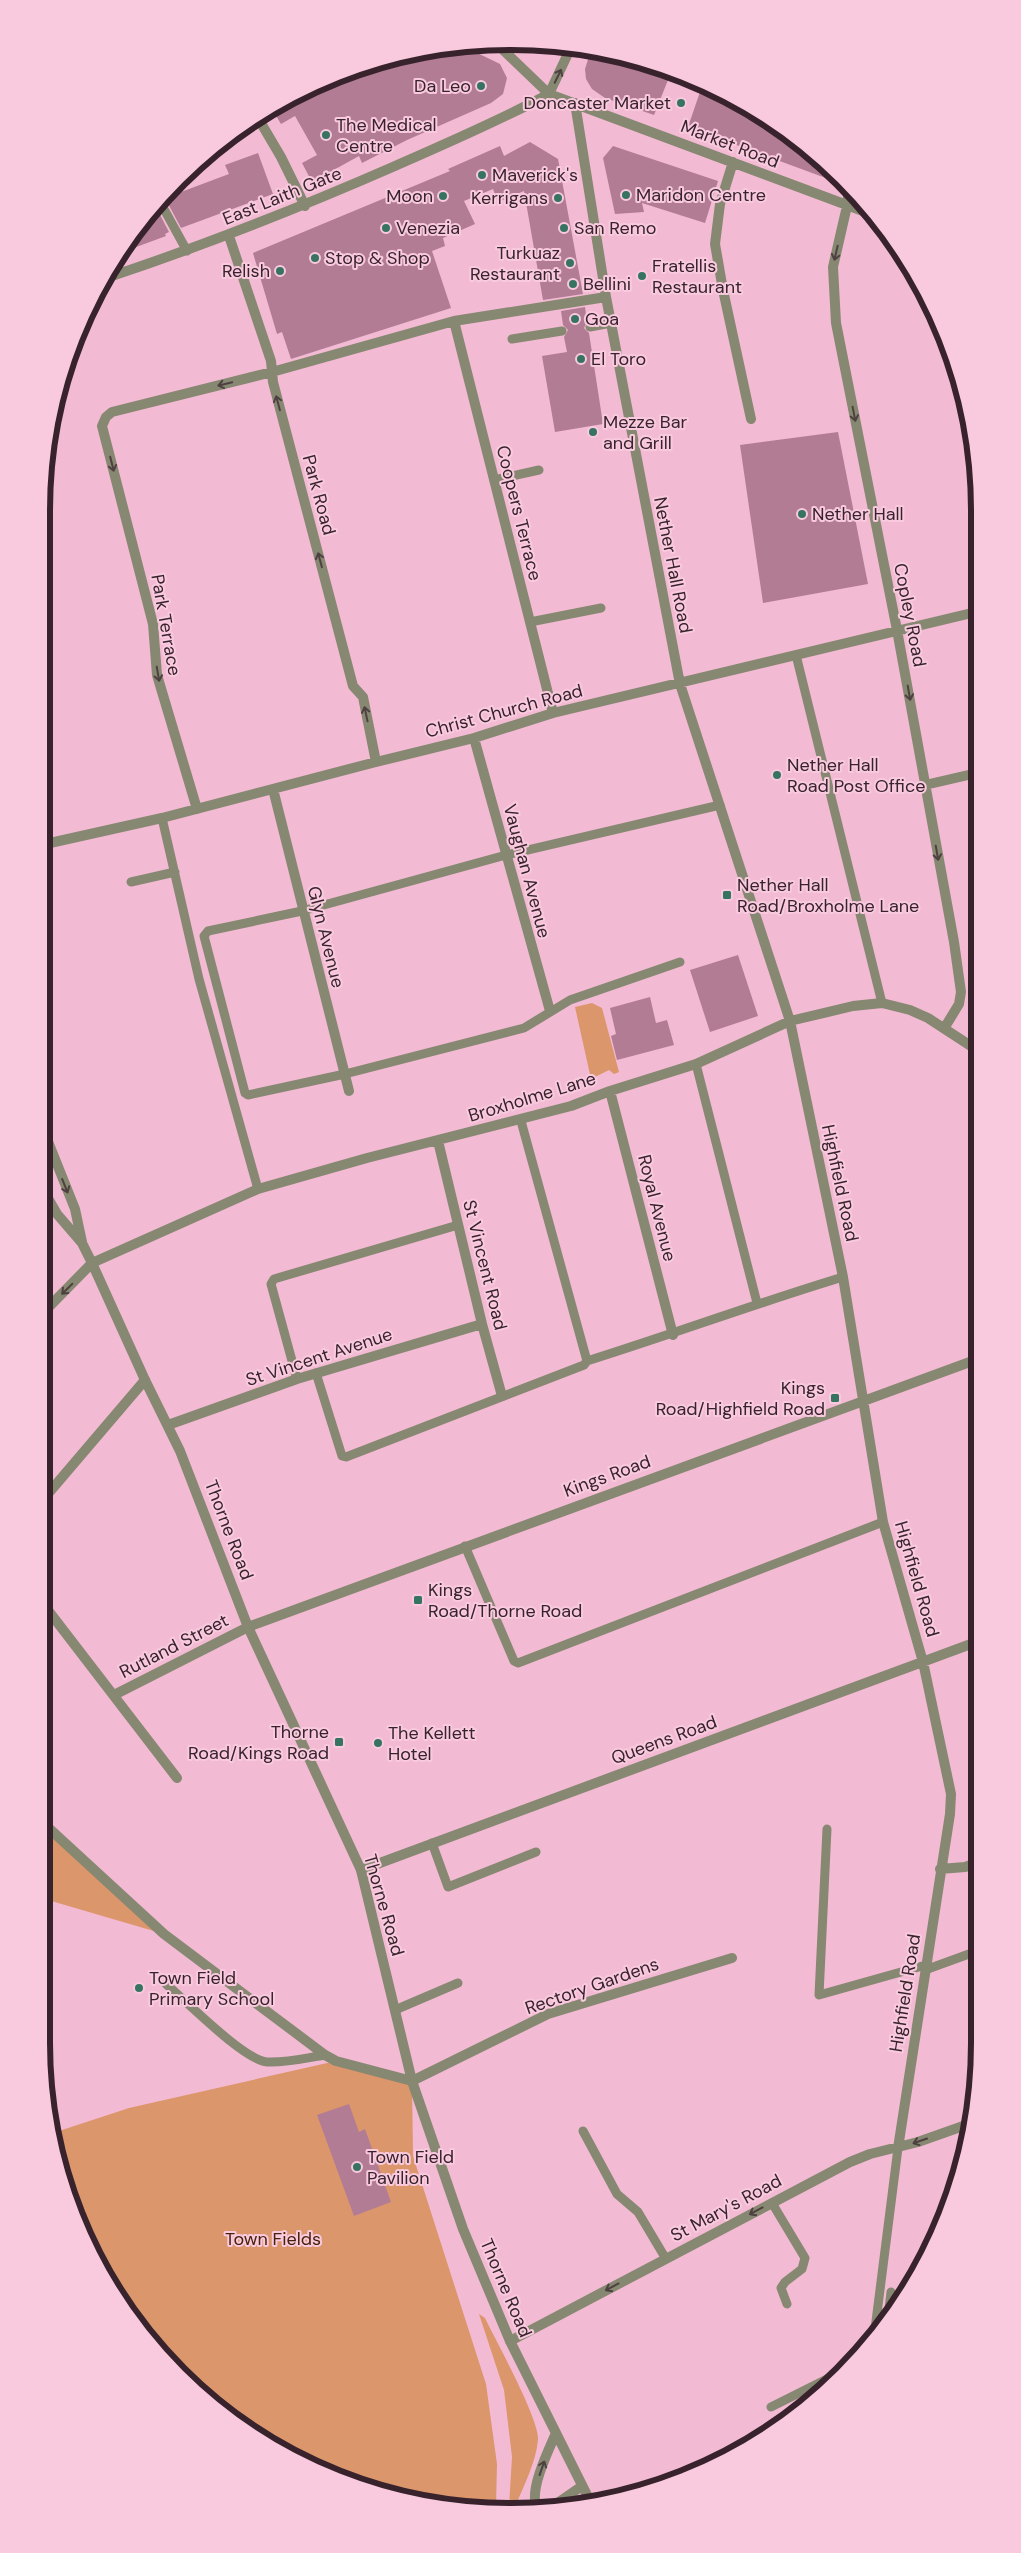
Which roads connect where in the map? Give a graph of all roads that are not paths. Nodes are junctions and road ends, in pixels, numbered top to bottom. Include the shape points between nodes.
1 (503, 50) edge
2 (568, 54) edge
3 (549, 94) junction
4 (575, 103) junction
5 (262, 124) edge
6 (733, 162) junction
7 (848, 198) edge
8 (305, 206) junction
9 (847, 206) junction
10 (163, 208) edge
11 (859, 210) edge
12 (229, 236) junction
13 (187, 251) junction
14 (115, 275) edge
15 (606, 297) junction
16 (454, 321) junction
17 (611, 323) junction
18 (590, 326) dead end
19 (562, 331) dead end
20 (512, 338) dead end
21 (272, 372) junction
22 (751, 418) dead end
23 (539, 470) dead end
24 (494, 480) junction
25 (600, 608) dead end
26 (971, 613) edge
27 (530, 622) junction
28 (897, 630) junction
29 (796, 655) junction
30 (680, 684) junction
31 (553, 713) junction
32 (474, 738) junction
33 (376, 762) junction
34 (971, 774) edge
35 (925, 785) junction
36 (273, 790) junction
37 (720, 805) junction
38 (197, 809) junction
39 (162, 818) junction
40 (50, 843) edge
41 (506, 855) junction
42 (175, 872) junction
43 (131, 882) dead end
44 (302, 910) junction
45 (680, 962) dead end
46 (882, 1003) junction
47 (550, 1011) junction
48 (790, 1021) junction
49 (945, 1027) junction
50 (971, 1046) edge
51 (696, 1064) junction
52 (345, 1074) junction
53 (610, 1090) junction
54 (349, 1091) dead end
55 (521, 1120) junction
56 (438, 1141) junction
57 (50, 1147) edge
58 (258, 1189) junction
59 (50, 1202) edge
60 (458, 1224) junction
61 (82, 1243) junction
62 (92, 1263) junction
63 (843, 1277) junction
64 (757, 1303) junction
65 (50, 1306) edge
66 (482, 1324) junction
67 (673, 1334) junction
68 (588, 1361) junction
69 (971, 1361) edge
70 (316, 1373) junction
71 (297, 1379) junction
72 (145, 1380) junction
73 (502, 1396) junction
74 (862, 1400) junction
75 (168, 1425) junction
76 (50, 1491) edge
77 (883, 1522) junction
78 (465, 1546) junction
79 (50, 1613) edge
80 (248, 1627) junction
81 (971, 1644) edge
82 (923, 1662) junction
83 (114, 1695) junction
84 (177, 1778) dead end
85 (50, 1829) edge
86 (827, 1829) dead end
87 (432, 1844) junction
88 (536, 1852) dead end
89 (971, 1865) edge
90 (940, 1869) junction
91 (361, 1870) junction
92 (971, 1953) edge
93 (732, 1958) dead end
94 (926, 1967) junction
95 (458, 1983) dead end
96 (166, 1984) dead end
97 (395, 2010) junction
98 (325, 2055) junction
99 (412, 2081) junction
100 (963, 2125) edge
101 (584, 2131) dead end
102 (898, 2148) junction
103 (772, 2203) junction
104 (666, 2259) junction
105 (891, 2292) dead end
106 (890, 2302) edge
107 (786, 2304) dead end
108 (876, 2323) edge
109 (510, 2341) junction
110 (823, 2380) edge
111 (771, 2406) dead end
112 (556, 2433) junction
113 (582, 2486) junction
114 (587, 2496) edge
115 (562, 2500) edge
116 (536, 2502) edge

1 - 3 street
3 -> 2 street
3 - 4 street, Market Road
3 - 8 street, East Laith Gate via 502,119
4 - 6 street, Market Road
4 - 15 street, Nether Hall Road
5 - 8 street
6 - 9 street, Market Road
6 - 22 street via 720,204 715,244
7 - 9 street, Copley Road
8 - 12 street, East Laith Gate
9 - 11 street, Market Road
9 -> 28 street, Copley Road via 833,267 836,323
10 - 13 lane
12 - 13 street, East Laith Gate
12 - 21 street, Park Road
13 - 14 street, East Laith Gate
15 - 16 street
15 - 17 street, Nether Hall Road
16 - 21 street
16 - 24 street, Coopers Terrace
17 - 18 lane
17 - 30 street, Nether Hall Road
19 - 20 lane
33 -> 21 street, Park Road via 363,697 353,686
21 -> 38 street, Park Terrace via 112,412 102,426 153,624 157,675
23 - 24 lane
24 - 27 street, Coopers Terrace
25 - 27 lane
26 - 28 street, Christ Church Road
27 - 31 street, Coopers Terrace
28 - 29 street, Christ Church Road
28 -> 35 street, Copley Road
29 - 30 street, Christ Church Road
29 - 46 lane
30 - 31 street, Christ Church Road
30 - 37 street, Nether Hall Road
31 - 32 street, Christ Church Road
32 - 33 street, Christ Church Road
32 - 41 street, Vaughan Avenue
33 - 36 street, Christ Church Road
34 - 35 street
35 -> 49 street, Copley Road via 961,992 959,1004
36 - 38 street, Christ Church Road
36 - 44 street, Glyn Avenue
37 - 41 lane
37 - 48 street, Nether Hall Road
38 - 39 street, Christ Church Road
39 - 40 street, Christ Church Road
39 - 42 lane
41 - 44 lane
41 - 47 street, Vaughan Avenue
42 - 43 lane
42 - 58 lane via 200,979
44 - 52 street, Glyn Avenue
44 - 52 lane via 208,931 204,936 245,1093 248,1095
45 - 47 lane via 570,1000
46 - 48 street, Broxholme Lane via 853,1006
46 - 49 street, Broxholme Lane via 910,1010
47 - 52 lane via 524,1028
48 - 51 street, Broxholme Lane
48 - 63 street, Highfield Road
49 - 50 street, Broxholme Lane
51 - 53 street, Broxholme Lane
51 - 64 lane
52 - 54 street, Glyn Avenue
53 - 55 street, Broxholme Lane via 572,1106
53 - 67 street, Royal Avenue
55 - 56 street, Broxholme Lane
55 - 68 lane
56 - 58 street, Broxholme Lane
56 - 60 street, St Vincent Road
57 -> 61 street, Thorne Road via 74,1209
58 - 62 street, Broxholme Lane
59 - 61 street, Thorne Road
60 - 66 street, St Vincent Road
60 - 71 lane via 274,1279 271,1284
61 - 62 street, Thorne Road
62 -> 65 street
62 - 72 street, Thorne Road
63 - 64 lane
63 - 74 street, Highfield Road
64 - 67 lane
66 - 70 street, St Vincent Avenue
66 - 73 street, St Vincent Road
67 - 68 lane
68 - 73 lane via 584,1366
69 - 74 street, Kings Road
70 - 71 street, St Vincent Avenue
70 - 73 lane via 342,1456 346,1457
71 - 75 street, St Vincent Avenue
72 - 75 street, Thorne Road
72 - 76 street
74 - 77 street, Highfield Road
74 - 78 street, Kings Road
75 - 80 street, Thorne Road
77 - 78 lane via 518,1663 514,1661
77 - 82 street, Highfield Road
78 - 80 street, Kings Road
79 - 83 street, Rutland Street
80 - 83 street, Rutland Street
80 - 91 street, Thorne Road
81 - 82 street, Queens Road
82 - 87 street, Queens Road
82 - 90 street, Highfield Road via 951,1794
83 - 84 street, Rutland Street
85 - 98 street via 164,1934
86 - 94 lane via 819,1995
87 - 88 lane via 448,1887
87 - 91 street, Queens Road
89 - 90 street
90 - 94 street, Highfield Road
91 - 97 street, Thorne Road
92 - 94 lane
93 - 99 street, Rectory Gardens via 548,2014
94 - 102 street, Highfield Road
95 - 97 lane
96 - 98 lane via 248,2055 265,2062
97 - 99 street, Thorne Road
98 - 99 street via 336,2061
99 - 109 street, Thorne Road via 463,2229
100 -> 102 street, St Mary's Road
101 - 104 lane via 617,2194 638,2212
102 - 103 street, St Mary's Road via 850,2162
102 - 108 lane
103 -> 104 street, St Mary's Road
103 - 107 lane via 805,2258 802,2269 781,2288
104 -> 109 street, St Mary's Road
105 - 106 lane
109 - 112 street, Thorne Road
110 - 111 lane
112 - 113 street, Thorne Road
116 -> 112 street via 537,2486
113 - 114 street, Thorne Road
113 - 115 street

